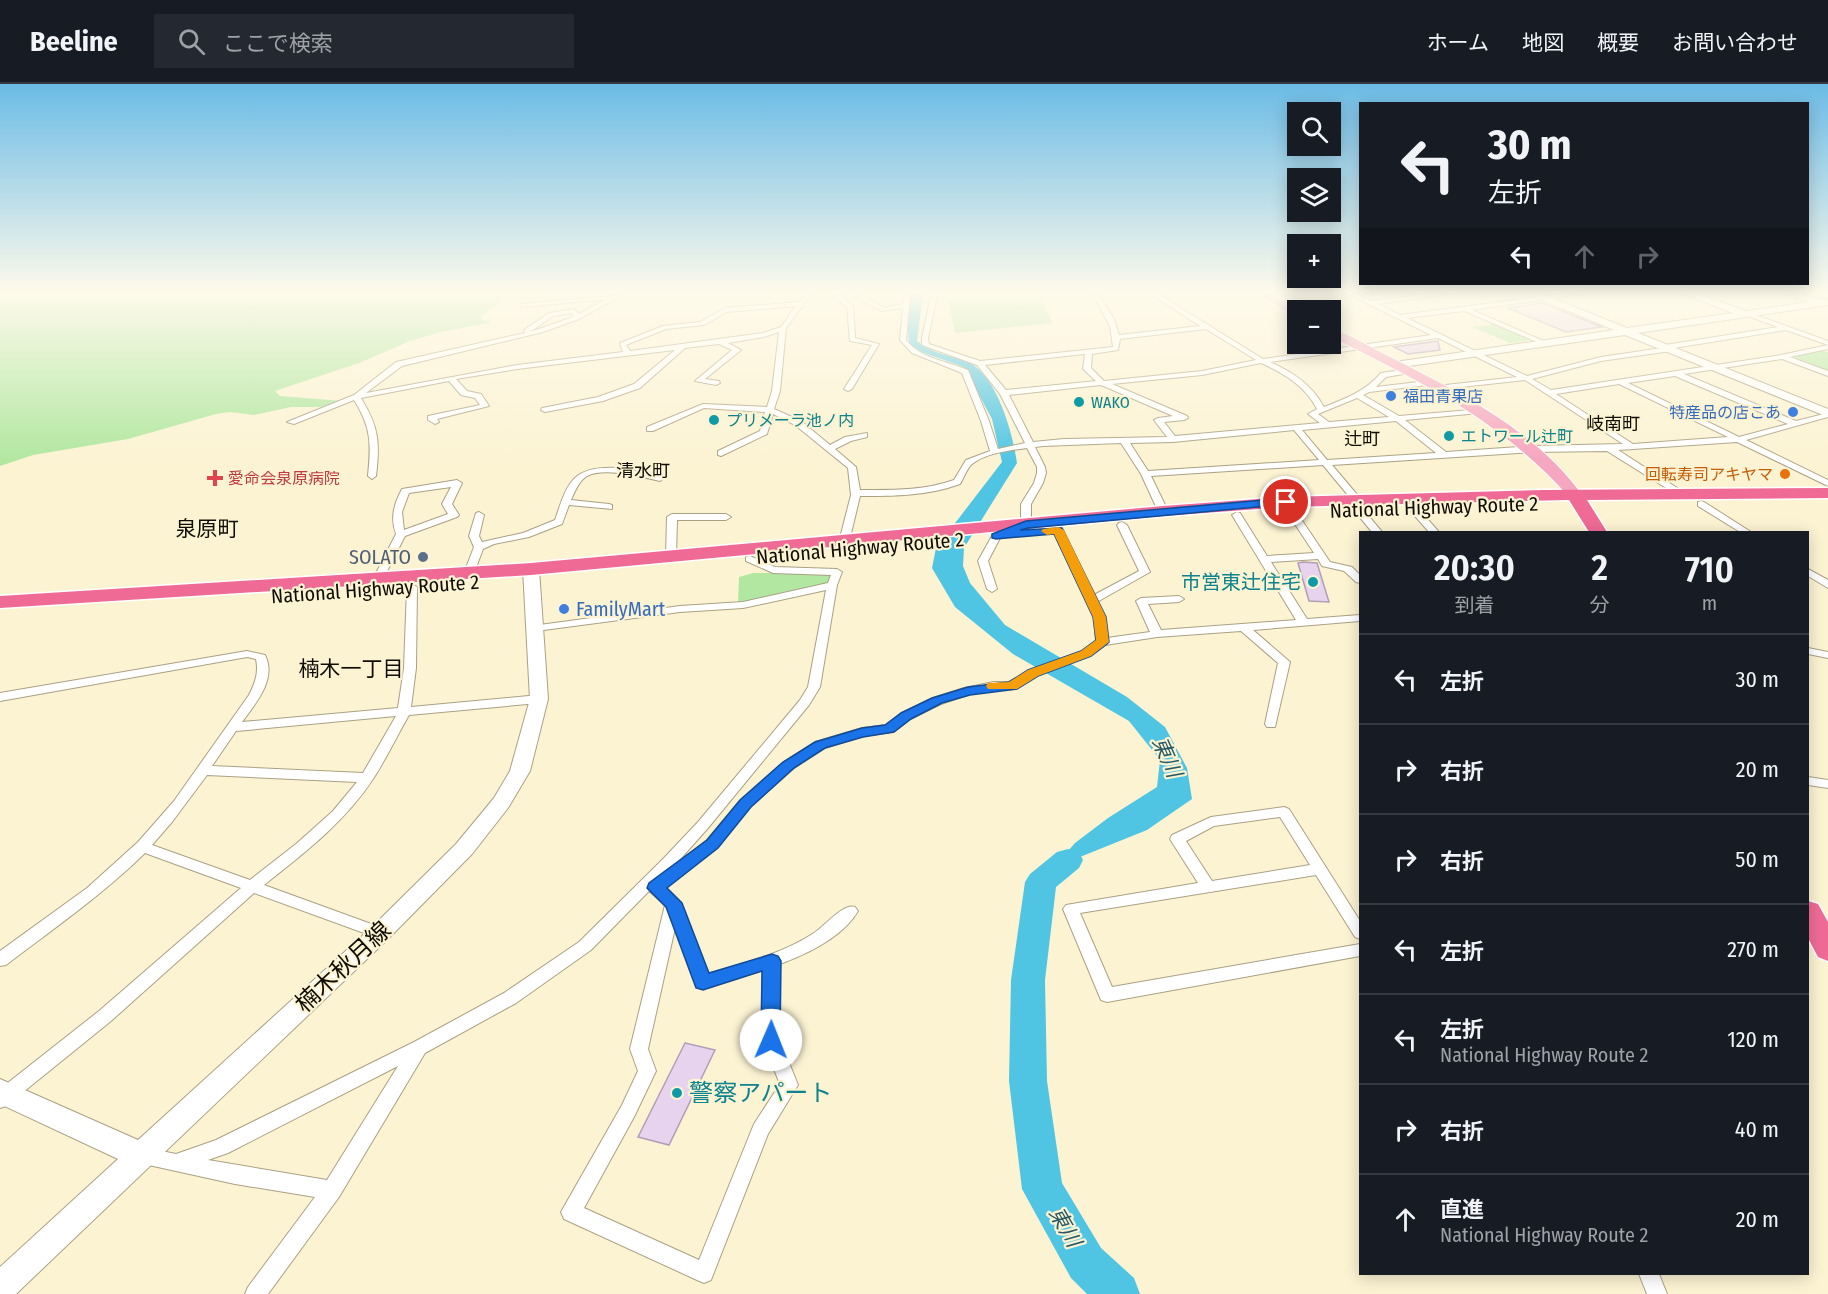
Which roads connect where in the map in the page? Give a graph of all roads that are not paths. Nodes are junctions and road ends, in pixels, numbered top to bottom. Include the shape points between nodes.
1 (464, 348) edge
2 (625, 348) edge
3 (671, 348) edge
4 (681, 348) edge
5 (734, 348) edge
6 (781, 348) edge
7 (873, 348) edge
8 (910, 348) edge
9 (936, 348) edge
10 (1116, 348) edge
11 (1243, 348) edge
12 (1351, 348) edge
13 (1364, 348) edge
14 (1465, 348) edge
15 (1506, 348) edge
16 (1665, 348) edge
17 (1669, 348) edge
18 (1814, 348) edge
19 (1089, 353) junction
20 (1474, 353) junction
21 (628, 354) junction
22 (1781, 357) junction
23 (1263, 361) junction
24 (980, 363) junction
25 (1715, 367) junction
26 (1400, 368) junction
27 (1676, 373) junction
28 (1828, 374) edge
29 (451, 378) junction
30 (1526, 378) junction
31 (1620, 382) junction
32 (716, 383) dead end
33 (1102, 383) junction
34 (1432, 385) junction
35 (848, 388) dead end
36 (1369, 390) junction
37 (1004, 393) junction
38 (1549, 393) junction
39 (1357, 394) junction
40 (356, 397) junction
41 (545, 410) dead end
42 (770, 410) junction
43 (1322, 410) junction
44 (1479, 411) junction
45 (1828, 414) edge
46 (1399, 419) junction
47 (291, 422) dead end
48 (435, 422) dead end
49 (1796, 424) junction
50 (1329, 426) junction
51 (1296, 428) junction
52 (650, 429) dead end
53 (864, 435) dead end
54 (1173, 439) junction
55 (1741, 439) junction
56 (1125, 442) junction
57 (1030, 443) junction
58 (1630, 445) junction
59 (1609, 448) junction
60 (828, 449) junction
61 (1532, 449) junction
62 (994, 452) junction
63 (721, 453) dead end
64 (1443, 454) junction
65 (1325, 462) junction
66 (1145, 474) junction
67 (372, 476) dead end
68 (660, 478) dead end
69 (1828, 483) edge
70 (1828, 492) edge
71 (856, 493) junction
72 (1683, 495) junction
73 (1579, 499) junction
74 (1828, 501) edge
75 (566, 502) junction
76 (1701, 504) junction
77 (1358, 505) junction
78 (609, 507) dead end
79 (1412, 507) junction
80 (1162, 511) junction
81 (1292, 512) junction
82 (479, 515) dead end
83 (1237, 515) junction
84 (726, 517) dead end
85 (1026, 524) junction
86 (1122, 525) junction
87 (1058, 530) junction
88 (1376, 531) edge
89 (1433, 531) edge
90 (1597, 531) edge
91 (1744, 531) edge
92 (997, 532) junction
93 (402, 534) junction
94 (911, 539) junction
95 (844, 542) junction
96 (479, 547) junction
97 (1321, 556) junction
98 (671, 557) junction
99 (750, 559) junction
100 (1265, 559) junction
101 (469, 573) junction
102 (530, 573) junction
103 (1809, 573) edge
104 (378, 579) junction
105 (1359, 579) edge
106 (832, 585) junction
107 (1828, 585) edge
108 (412, 587) junction
109 (992, 589) dead end
110 (1179, 599) dead end
111 (1092, 600) junction
112 (0, 602) edge
113 (0, 611) edge
114 (1359, 618) edge
115 (1304, 622) junction
116 (536, 628) junction
117 (1244, 628) junction
118 (1157, 634) junction
119 (1102, 642) junction
120 (1809, 651) edge
121 (1828, 656) edge
122 (0, 697) edge
123 (539, 699) junction
124 (404, 712) junction
125 (1271, 724) dead end
126 (232, 727) junction
127 (202, 771) junction
128 (367, 778) junction
129 (1809, 781) edge
130 (1828, 784) edge
131 (143, 847) junction
132 (1320, 869) junction
133 (653, 884) junction
134 (253, 886) junction
135 (1208, 887) junction
136 (673, 903) junction
137 (850, 911) dead end
138 (1809, 914) edge
139 (1359, 931) edge
140 (380, 933) junction
141 (1827, 946) edge
142 (1359, 950) edge
143 (0, 960) edge
144 (772, 961) junction
145 (420, 1047) junction
146 (2, 1095) edge
147 (140, 1155) junction
148 (178, 1162) junction
149 (332, 1190) junction
150 (1649, 1275) edge
151 (0, 1288) edge
152 (255, 1294) edge
153 (1657, 1294) edge

1 - 40 street via 390,368
2 - 21 street
3 - 21 street
4 - 41 street via 637,386 600,399
5 - 32 street via 737,350 699,381
6 - 42 street
7 - 35 street
8 - 62 street via 965,372 990,430
9 - 24 street
10 - 19 street
11 - 23 street
12 - 23 street
13 - 26 main road
14 - 20 street
15 - 20 street
16 - 30 street via 1601,359
17 - 25 street
18 - 22 street
19 - 24 street
19 - 33 street via 1087,369
20 - 26 street
20 - 30 street
21 - 29 street
22 - 25 street
22 - 28 street
23 - 33 street via 1203,373
23 - 43 street via 1283,369 1313,393
24 - 37 street
25 - 27 street
25 - 45 street
26 - 34 main road
26 - 36 street via 1384,375
27 - 31 street
27 - 49 street
29 - 40 street
29 - 48 street via 464,393 478,396 485,406 431,418
30 - 34 street
30 - 38 street
31 - 38 street
31 - 55 street
33 - 37 street
33 - 54 street via 1184,418 1158,420
34 - 36 street
34 - 44 main road
36 - 39 street
37 - 57 street
38 - 58 street
39 - 43 street
39 - 46 street
40 - 47 street
40 - 67 street via 375,430
42 - 52 street via 703,406
42 - 60 street via 798,423
42 - 63 street via 764,432
43 - 50 street via 1312,414
44 - 46 street
44 - 61 main road
45 - 49 street
46 - 50 street
46 - 64 street
49 - 55 street
50 - 51 street
51 - 54 street
51 - 65 street
53 - 60 street
54 - 56 street
55 - 58 street
55 - 69 street
56 - 57 street
56 - 66 street
57 - 62 street
57 - 85 street via 1042,474 1026,503
58 - 59 street
59 - 61 street
59 - 72 street
60 - 71 street via 852,467
61 - 64 street
61 - 73 main road via 1554,468
62 - 71 street via 966,464 957,482 942,488
64 - 65 street
65 - 66 street
65 - 77 street
66 - 80 street
68 - 75 street via 607,470 584,474
70 - 72 highway, National Highway Route 2
71 - 95 street
72 - 73 highway, National Highway Route 2
73 - 76 highway, National Highway Route 2
73 - 77 highway, National Highway Route 2
73 - 79 highway, National Highway Route 2
73 - 90 highway
74 - 76 highway, National Highway Route 2
75 - 78 street
75 - 96 street via 559,522
76 - 91 street
77 - 79 highway, National Highway Route 2
77 - 80 highway, National Highway Route 2 via 1286,502
77 - 81 highway, National Highway Route 2
77 - 88 street
79 - 89 street
80 - 85 highway, National Highway Route 2
81 - 83 highway, National Highway Route 2
81 - 97 street
82 - 96 street via 474,536
83 - 86 highway, National Highway Route 2
83 - 100 street
84 - 98 street via 672,517
85 - 92 highway, National Highway Route 2
86 - 87 highway, National Highway Route 2
86 - 111 street via 1145,572
87 - 92 highway, National Highway Route 2
87 - 111 street
92 - 94 highway, National Highway Route 2
92 - 109 street via 983,561
93 - 93 street via 454,515 447,504 457,483 405,491 397,513 397,526
93 - 104 street
94 - 95 highway, National Highway Route 2
94 - 99 highway, National Highway Route 2
95 - 98 highway, National Highway Route 2
96 - 101 street
97 - 100 street
97 - 105 street via 1326,564 1347,569
98 - 102 highway, National Highway Route 2
99 - 102 highway, National Highway Route 2
99 - 106 street via 773,570 837,573
100 - 115 street
101 - 102 highway, National Highway Route 2
101 - 104 highway, National Highway Route 2
102 - 108 highway, National Highway Route 2
102 - 116 street, 楠木秋月線
103 - 107 street
104 - 112 highway, National Highway Route 2
106 - 116 street via 743,605
106 - 133 street via 821,655 810,694
108 - 113 highway, National Highway Route 2
108 - 124 street via 410,668
110 - 118 street via 1141,601
111 - 119 street
114 - 115 street
115 - 117 street
116 - 123 street, 楠木秋月線
117 - 118 street
117 - 125 street via 1284,662
118 - 119 street
119 - 133 street via 1086,654 1033,673 1012,686 937,700 889,729 862,732 820,745 789,765 745,804 712,844
120 - 121 street
122 - 126 street via 247,654 261,657 265,668 261,684
123 - 124 street
123 - 140 street, 楠木秋月線 via 520,771 501,803 464,849
124 - 126 street
124 - 128 street
126 - 127 street
127 - 128 street
127 - 131 street
128 - 134 street via 338,814
129 - 130 street
131 - 134 street
131 - 143 street
132 - 135 street
132 - 135 street via 1284,812 1211,822 1177,839
132 - 139 street
133 - 136 street
133 - 145 street via 585,946 554,968 510,998
134 - 140 street
134 - 146 street via 105,1016
135 - 142 street via 1071,909 1107,995
136 - 144 street via 703,982
136 - 144 street via 639,1049 647,1071 571,1212 704,1273 761,1130 789,1084 771,1040
137 - 144 street via 817,940
138 - 141 highway
140 - 147 street, 楠木秋月線
145 - 148 street via 221,1148
145 - 149 street
146 - 147 street
147 - 148 street
147 - 151 street, 楠木秋月線
148 - 149 street
149 - 152 street
150 - 153 street

